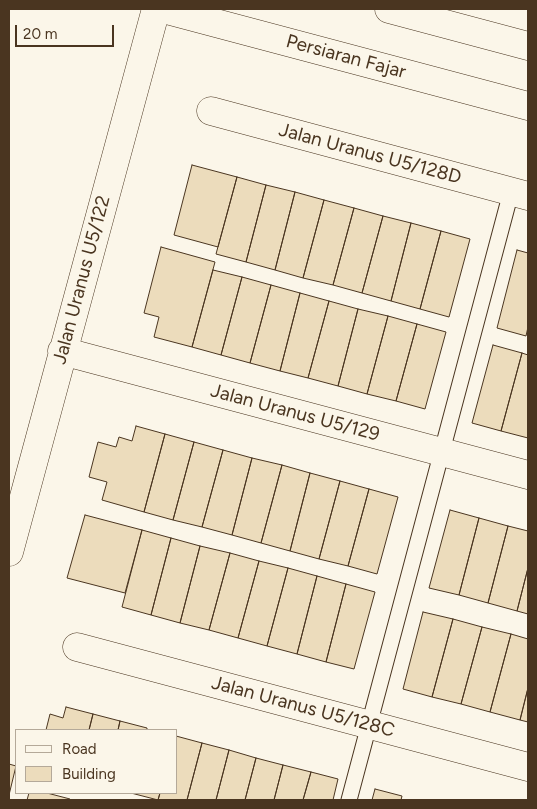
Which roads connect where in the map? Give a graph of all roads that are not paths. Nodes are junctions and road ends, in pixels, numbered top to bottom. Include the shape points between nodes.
1 (156, 9) edge
2 (163, 9) edge
3 (389, 9) edge
4 (528, 46) edge
5 (492, 96) junction
6 (528, 102) edge
7 (528, 106) edge
8 (211, 111) dead end
9 (520, 194) edge
10 (62, 351) junction
11 (441, 452) junction
12 (528, 475) edge
13 (9, 552) edge
14 (77, 647) dead end
15 (369, 725) junction
16 (528, 767) edge
17 (349, 800) edge

1 - 10 street, Jalan Uranus U5/122
2 - 5 street, Persiaran Fajar
3 - 4 street
5 - 6 street
5 - 7 street, Persiaran Fajar
8 - 9 street, Jalan Uranus U5/128D
9 - 11 lane
10 - 11 street, Jalan Uranus U5/129
10 - 13 street, Jalan Uranus U5/122
11 - 12 street, Jalan Uranus U5/129
11 - 15 lane
14 - 15 street, Jalan Uranus U5/128C
15 - 16 street, Jalan Uranus U5/128C
15 - 17 lane

